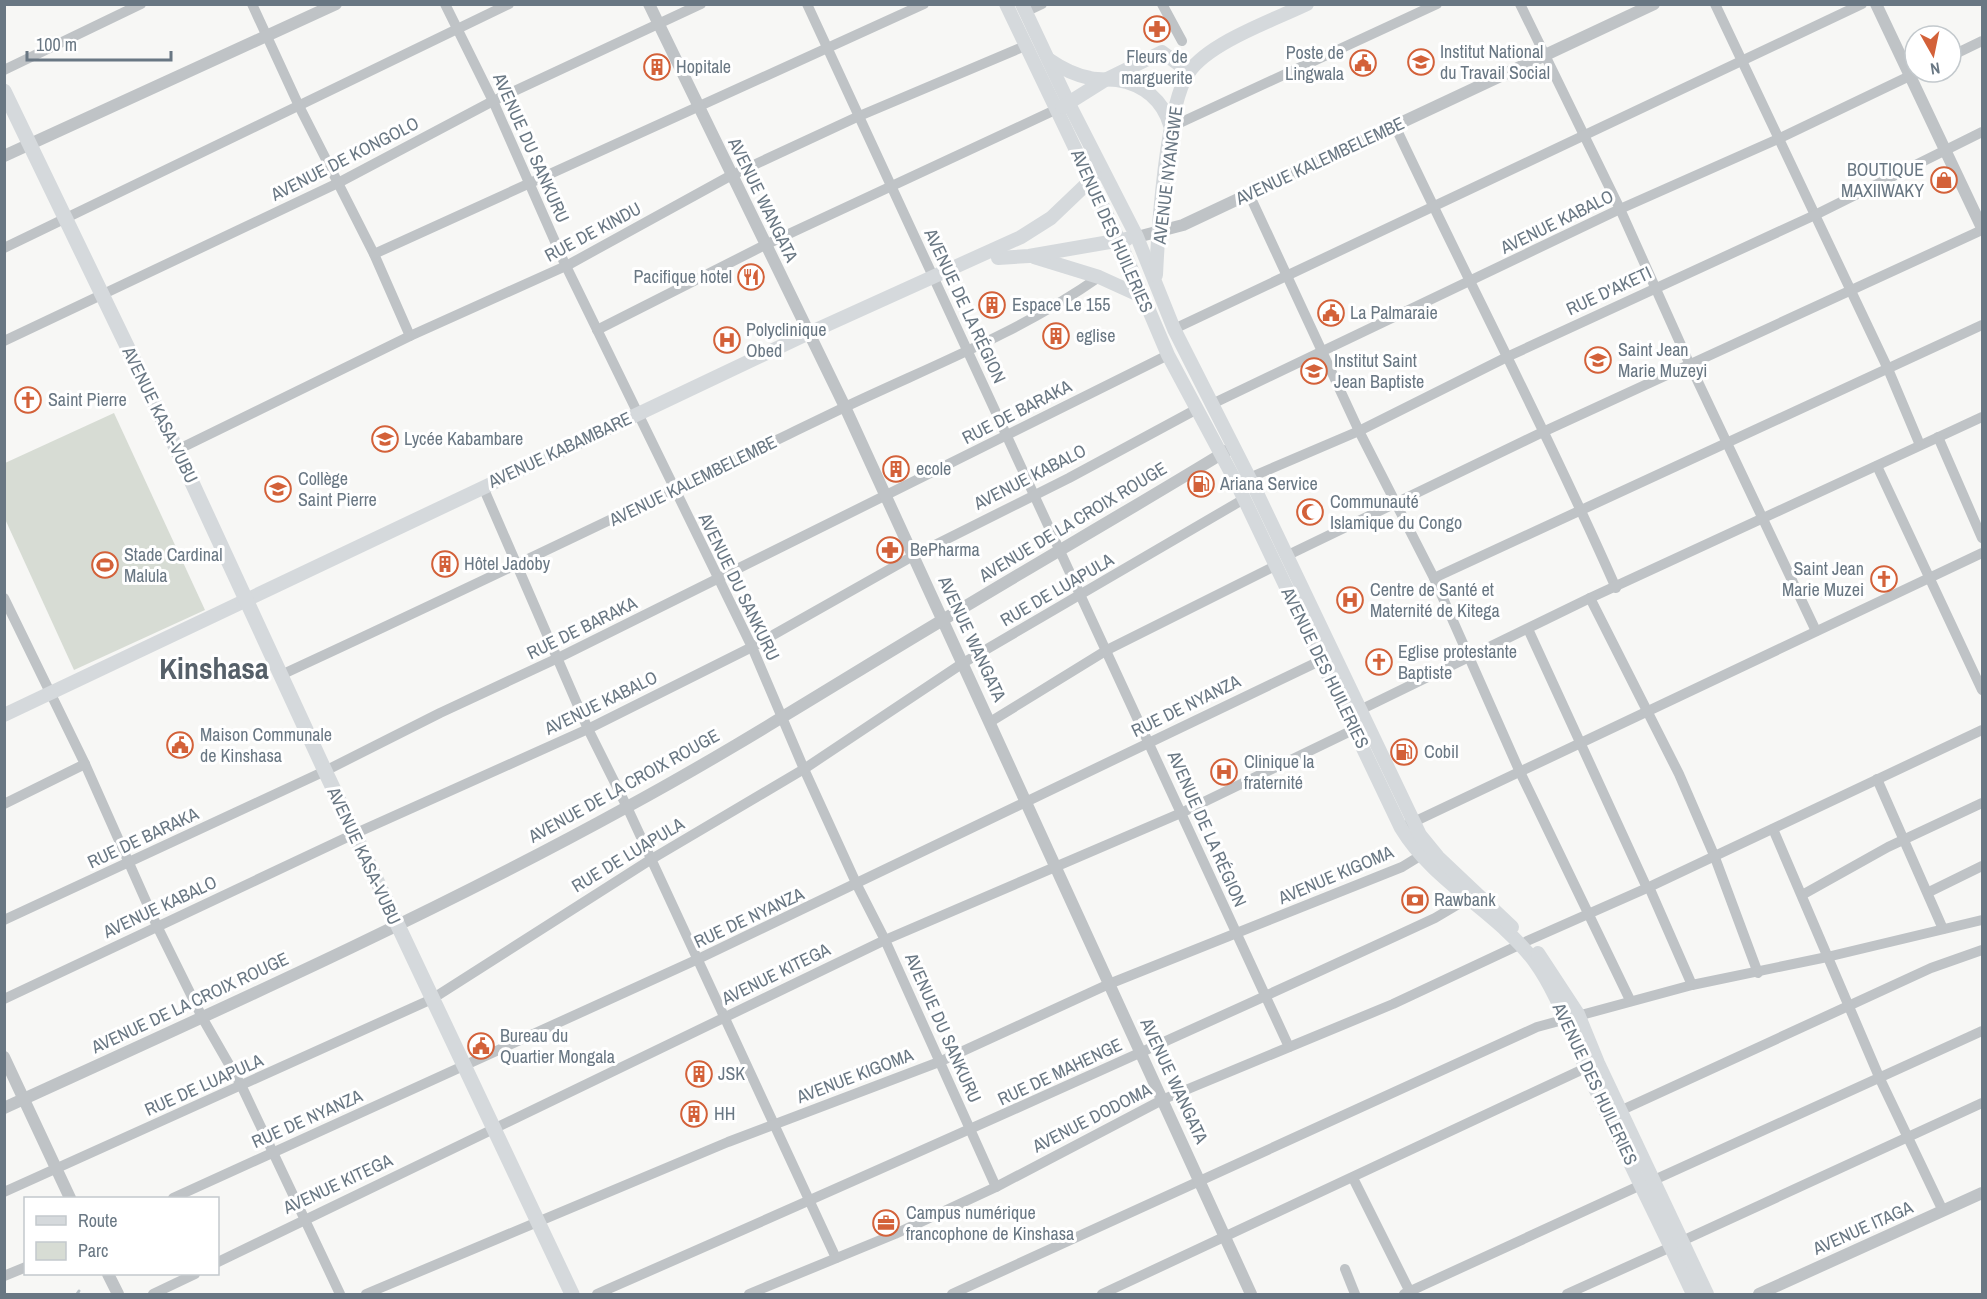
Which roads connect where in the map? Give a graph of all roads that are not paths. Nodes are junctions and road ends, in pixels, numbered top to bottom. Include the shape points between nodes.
1 (141, 4) edge
2 (252, 4) edge
3 (336, 4) edge
4 (445, 4) edge
5 (509, 4) edge
6 (649, 4) edge
7 (701, 4) edge
8 (807, 4) edge
9 (924, 4) edge
10 (1006, 4) edge
11 (1042, 4) edge
12 (1162, 4) edge
13 (1307, 4) edge
14 (1437, 4) edge
15 (1520, 4) edge
16 (1654, 4) edge
17 (1715, 4) edge
18 (1862, 4) edge
19 (1876, 4) edge
20 (1023, 8) edge
21 (659, 25) junction
22 (456, 29) junction
23 (267, 35) junction
24 (1182, 41) dead end
25 (1983, 41) edge
26 (1025, 46) junction
27 (827, 49) junction
28 (1963, 50) edge
29 (1903, 54) edge
30 (1546, 55) junction
31 (1047, 59) junction
32 (1743, 63) junction
33 (4, 70) edge
34 (1189, 72) junction
35 (1903, 79) edge
36 (1105, 80) junction
37 (1918, 84) edge
38 (4, 91) edge
39 (493, 101) junction
40 (1069, 104) junction
41 (299, 106) junction
42 (698, 106) junction
43 (1055, 110) junction
44 (857, 117) junction
45 (1395, 126) junction
46 (1171, 127) junction
47 (1983, 132) edge
48 (1585, 136) junction
49 (1778, 139) junction
50 (30, 145) junction
51 (1946, 150) junction
52 (4, 156) edge
53 (1102, 168) junction
54 (730, 176) junction
55 (1090, 180) junction
56 (530, 181) junction
57 (338, 183) junction
58 (891, 185) junction
59 (1249, 194) junction
60 (1432, 206) junction
61 (1620, 209) junction
62 (1815, 215) junction
63 (64, 219) junction
64 (1983, 229) edge
65 (1160, 231) junction
66 (1137, 237) junction
67 (1119, 240) junction
68 (765, 245) junction
69 (4, 248) edge
70 (374, 254) junction
71 (1029, 256) junction
72 (998, 258) joint
73 (970, 260) junction
74 (566, 266) junction
75 (933, 276) junction
76 (1286, 276) junction
77 (1099, 277) junction
78 (1155, 280) junction
79 (1469, 283) junction
80 (1655, 288) junction
81 (1850, 290) junction
82 (102, 295) junction
83 (1143, 297) junction
84 (1983, 325) edge
85 (1174, 329) junction
86 (597, 330) junction
87 (809, 333) junction
88 (410, 336) junction
89 (4, 341) edge
90 (968, 350) junction
91 (1321, 351) junction
92 (1168, 355) junction
93 (1509, 356) junction
94 (1690, 365) junction
95 (1888, 369) junction
96 (1212, 404) junction
97 (845, 407) junction
98 (1197, 409) junction
99 (636, 414) junction
100 (1983, 417) edge
101 (1359, 431) junction
102 (1545, 431) junction
103 (1005, 437) junction
104 (1938, 437) junction
105 (1728, 444) junction
106 (1920, 445) junction
107 (177, 450) junction
108 (1228, 450) junction
109 (1878, 466) junction
110 (1249, 478) junction
111 (483, 487) junction
112 (673, 491) junction
113 (1032, 494) junction
114 (884, 497) junction
115 (1244, 499) junction
116 (1397, 501) junction
117 (1582, 510) junction
118 (1763, 519) junction
119 (1983, 538) edge
120 (1059, 551) junction
121 (1983, 553) edge
122 (913, 556) junction
123 (1281, 561) junction
124 (516, 566) junction
125 (1434, 578) junction
126 (1930, 578) junction
127 (717, 581) junction
128 (1616, 588) junction
129 (1082, 595) junction
130 (1590, 598) junction
131 (247, 602) junction
132 (6, 605) edge
133 (943, 619) junction
134 (1527, 629) junction
135 (1816, 631) junction
136 (752, 647) junction
137 (1107, 650) junction
138 (1328, 657) junction
139 (558, 658) junction
140 (1469, 658) junction
141 (963, 663) junction
142 (281, 675) junction
143 (1983, 690) edge
144 (50, 695) junction
145 (1360, 710) junction
146 (1648, 711) junction
147 (4, 715) edge
148 (784, 718) junction
149 (990, 722) junction
150 (588, 729) junction
151 (1355, 729) junction
152 (1983, 730) edge
153 (1150, 742) junction
154 (1580, 742) junction
155 (85, 764) junction
156 (804, 769) junction
157 (1519, 770) junction
158 (324, 771) junction
159 (1877, 779) junction
160 (1027, 801) junction
161 (1983, 803) edge
162 (4, 804) edge
163 (627, 807) junction
164 (1181, 813) junction
165 (1407, 824) junction
166 (1773, 829) junction
167 (354, 834) junction
168 (1905, 840) junction
169 (1420, 855) junction
170 (1714, 855) junction
171 (650, 860) junction
172 (130, 862) junction
173 (1056, 865) junction
174 (1983, 866) edge
175 (857, 885) junction
176 (1648, 888) junction
177 (1929, 892) junction
178 (1802, 895) junction
179 (1467, 899) junction
180 (1589, 914) junction
181 (4, 920) edge
182 (1983, 920) edge
183 (157, 926) junction
184 (397, 926) junction
185 (1943, 929) junction
186 (1236, 934) junction
187 (885, 940) junction
188 (1523, 943) junction
189 (1983, 950) edge
190 (1827, 957) junction
191 (696, 960) junction
192 (1758, 972) junction
193 (1109, 984) junction
194 (1692, 985) junction
195 (1266, 997) junction
196 (4, 999) edge
197 (432, 999) junction
198 (1630, 1000) junction
199 (1848, 1005) junction
200 (1572, 1016) junction
201 (203, 1018) junction
202 (724, 1018) junction
203 (1983, 1031) edge
204 (1289, 1047) junction
205 (1141, 1052) junction
206 (4, 1057) edge
207 (939, 1062) junction
208 (1592, 1065) junction
209 (464, 1067) junction
210 (1880, 1078) junction
211 (242, 1087) junction
212 (24, 1099) junction
213 (1164, 1099) junction
214 (1983, 1103) edge
215 (4, 1108) edge
216 (1622, 1110) junction
217 (772, 1126) junction
218 (494, 1130) junction
219 (971, 1131) junction
220 (1908, 1137) junction
221 (274, 1151) junction
222 (54, 1168) junction
223 (1353, 1178) junction
224 (1200, 1179) junction
225 (1648, 1182) junction
226 (996, 1187) junction
227 (4, 1192) edge
228 (1983, 1193) edge
229 (69, 1197) edge
230 (174, 1197) edge
231 (808, 1200) junction
232 (1943, 1211) junction
233 (306, 1218) junction
234 (538, 1223) junction
235 (1225, 1236) junction
236 (1677, 1244) junction
237 (836, 1258) junction
238 (219, 1262) edge
239 (24, 1268) edge
240 (1345, 1269) dead end
241 (108, 1275) edge
242 (193, 1275) edge
243 (4, 1276) edge
244 (118, 1294) edge
245 (153, 1294) edge
246 (340, 1294) edge
247 (366, 1294) edge
248 (572, 1294) edge
249 (597, 1294) edge
250 (749, 1294) edge
251 (952, 1294) edge
252 (1102, 1294) edge
253 (1251, 1294) edge
254 (1355, 1294) edge
255 (1408, 1294) edge
256 (1567, 1294) edge
257 (1693, 1294) edge
258 (1707, 1294) edge
259 (1759, 1294) edge

1 - 33 street
2 - 23 street
3 - 23 street
4 - 22 street, AVENUE DU SANKURU
5 - 22 street
6 - 21 street, AVENUE WANGATA
7 - 21 street, AVENUE DE KONGOLO
8 - 27 street, AVENUE DE LA RÉGION
9 - 27 street
10 - 26 main road, AVENUE DES HUILERIES
11 - 20 street
12 - 24 street
13 - 34 main road, AVENUE NYANGWE via 1224,45
14 - 46 street
15 - 30 street
16 - 30 street, AVENUE KALEMBELEMBE
17 - 32 street
18 - 32 street
19 - 29 street
20 - 31 main road, AVENUE DES HUILERIES
21 - 39 street, AVENUE DE KONGOLO
21 - 42 street, AVENUE WANGATA
22 - 39 street, AVENUE DU SANKURU
22 - 41 street
23 - 41 street
23 - 50 street
25 - 28 street
26 - 43 main road, AVENUE DES HUILERIES
26 - 44 street, RUE DE KINDU
27 - 42 street
27 - 44 street, AVENUE DE LA RÉGION
30 - 45 street, AVENUE KALEMBELEMBE
30 - 48 street
31 - 36 main road via 1066,71
31 - 40 main road, AVENUE DES HUILERIES
32 - 48 street
32 - 49 street
34 - 36 main road via 1162,52
34 - 46 main road, AVENUE NYANGWE via 1177,98
35 - 49 street, AVENUE KABALO
36 - 40 main road
36 - 46 main road via 1130,83 1155,97 1165,109
37 - 51 street
38 - 50 main road, AVENUE KASA-VUBU
39 - 56 street, AVENUE DU SANKURU
39 - 57 street, AVENUE DE KONGOLO
40 - 43 main road
40 - 53 main road, AVENUE DES HUILERIES
41 - 57 street
41 - 63 street
42 - 54 street, AVENUE WANGATA
42 - 56 street
43 - 55 main road, AVENUE DES HUILERIES
43 - 58 street
44 - 54 street, RUE DE KINDU
44 - 58 street, AVENUE DE LA RÉGION
45 - 59 street, AVENUE KALEMBELEMBE
45 - 60 street
46 - 65 main road, AVENUE NYANGWE
47 - 51 street, RUE D'AKETI
48 - 60 street
48 - 61 street
49 - 61 street, AVENUE KABALO
49 - 62 street
50 - 52 street
50 - 63 main road, AVENUE KASA-VUBU
51 - 62 street, RUE D'AKETI
51 - 64 street
53 - 55 main road, AVENUE KABAMBARE
53 - 66 main road, AVENUE DES HUILERIES
54 - 68 street, AVENUE WANGATA
54 - 74 street, RUE DE KINDU
55 - 67 main road, AVENUE DES HUILERIES
55 - 73 main road, AVENUE KABAMBARE via 1051,218 1021,237
56 - 70 street
56 - 74 street, AVENUE DU SANKURU
57 - 70 street
57 - 82 street, AVENUE DE KONGOLO
58 - 68 street
58 - 75 street, AVENUE DE LA RÉGION
59 - 65 street, AVENUE KALEMBELEMBE via 1183,225
59 - 76 street
60 - 76 street
60 - 79 street
61 - 79 street, AVENUE KABALO
61 - 80 street
62 - 80 street, RUE D'AKETI
62 - 81 street
63 - 69 street
63 - 82 main road, AVENUE KASA-VUBU
64 - 81 street
65 - 66 street, AVENUE KALEMBELEMBE
65 - 78 main road, AVENUE NYANGWE
66 - 67 main road, AVENUE KALEMBELEMBE
66 - 78 main road, AVENUE DES HUILERIES
67 - 71 main road, AVENUE KALEMBELEMBE
67 - 83 main road, AVENUE DES HUILERIES
68 - 86 street
68 - 87 street, AVENUE WANGATA
70 - 88 street
71 - 72 main road, AVENUE KALEMBELEMBE
71 - 77 main road
72 - 73 street, AVENUE KALEMBELEMBE
73 - 75 main road, AVENUE KABAMBARE
74 - 86 street, AVENUE DU SANKURU
74 - 88 street, RUE DE KINDU
75 - 87 main road, AVENUE KABAMBARE
75 - 90 street, AVENUE DE LA RÉGION
76 - 85 street
76 - 91 street
77 - 83 main road
77 - 90 street, AVENUE KALEMBELEMBE
78 - 85 main road, AVENUE DES HUILERIES
79 - 91 street, AVENUE KABALO
79 - 93 street
80 - 93 street, RUE D'AKETI
80 - 94 street
81 - 94 street
81 - 95 street
82 - 89 street, AVENUE DE KONGOLO
82 - 107 main road, AVENUE KASA-VUBU
83 - 92 main road, AVENUE DES HUILERIES
84 - 95 street
85 - 96 main road, AVENUE DES HUILERIES
86 - 99 street, AVENUE DU SANKURU
87 - 97 street, AVENUE WANGATA
87 - 99 main road, AVENUE KABAMBARE
88 - 107 street, RUE DE KINDU
90 - 97 street, AVENUE KALEMBELEMBE
90 - 103 street, AVENUE DE LA RÉGION
91 - 96 street, AVENUE KABALO
91 - 101 street
92 - 98 main road, AVENUE DES HUILERIES
92 - 103 street, RUE DE BARAKA
93 - 101 street, RUE D'AKETI
93 - 102 street
94 - 102 street
94 - 105 street
95 - 105 street
95 - 106 street
96 - 108 main road, AVENUE DES HUILERIES
97 - 112 street, AVENUE KALEMBELEMBE
97 - 114 street, AVENUE WANGATA
98 - 108 main road, AVENUE DES HUILERIES
98 - 113 street, AVENUE KABALO
99 - 111 main road, AVENUE KABAMBARE
99 - 112 street, AVENUE DU SANKURU
100 - 104 street
101 - 110 street, RUE D'AKETI
101 - 116 street
102 - 116 street
102 - 117 street
103 - 113 street, AVENUE DE LA RÉGION
103 - 114 street, RUE DE BARAKA
104 - 106 street
104 - 119 street
105 - 117 street
105 - 118 street
106 - 109 street
107 - 131 main road, AVENUE KASA-VUBU
108 - 110 main road, AVENUE DES HUILERIES
108 - 115 main road, AVENUE DES HUILERIES
108 - 120 street, AVENUE DE LA CROIX ROUGE
109 - 118 street
109 - 126 street
110 - 123 main road, AVENUE DES HUILERIES
111 - 124 street
111 - 131 main road, AVENUE KABAMBARE
112 - 124 street, AVENUE KALEMBELEMBE
112 - 127 street, AVENUE DU SANKURU
113 - 120 street, AVENUE DE LA RÉGION
113 - 122 street, AVENUE KABALO
114 - 122 street, AVENUE WANGATA
114 - 127 street, RUE DE BARAKA
115 - 123 main road, AVENUE DES HUILERIES
115 - 129 street, RUE DE LUAPULA
116 - 123 street
116 - 125 street
117 - 125 street
117 - 128 street
118 - 128 street
118 - 135 street
120 - 129 street, AVENUE DE LA RÉGION
120 - 133 street, AVENUE DE LA CROIX ROUGE
121 - 126 street
122 - 133 street, AVENUE WANGATA
122 - 136 street, AVENUE KABALO
123 - 137 street
123 - 138 main road, AVENUE DES HUILERIES
124 - 139 street
124 - 142 street, AVENUE KALEMBELEMBE
125 - 140 street
126 - 135 street
126 - 143 street
127 - 136 street, AVENUE DU SANKURU
127 - 139 street, RUE DE BARAKA
128 - 130 street
129 - 137 street, AVENUE DE LA RÉGION
129 - 141 street, RUE DE LUAPULA
130 - 134 street
130 - 146 street
131 - 142 main road, AVENUE KASA-VUBU
131 - 144 main road, AVENUE KABAMBARE
132 - 144 street
133 - 141 street, AVENUE WANGATA
133 - 148 street, AVENUE DE LA CROIX ROUGE
134 - 140 street
134 - 154 street
135 - 146 street
136 - 148 street, AVENUE DU SANKURU
136 - 150 street, AVENUE KABALO
137 - 149 street
137 - 153 street, AVENUE DE LA RÉGION
138 - 145 main road, AVENUE DES HUILERIES
138 - 151 main road, AVENUE DES HUILERIES
138 - 153 street, RUE DE NYANZA
139 - 150 street
139 - 158 street, RUE DE BARAKA
140 - 145 street
140 - 157 street
141 - 149 street, AVENUE WANGATA
141 - 156 street, RUE DE LUAPULA
142 - 158 main road, AVENUE KASA-VUBU
144 - 147 main road, AVENUE KABAMBARE
144 - 155 street
145 - 165 main road, AVENUE DES HUILERIES
146 - 154 street
146 - 170 street
148 - 156 street, AVENUE DU SANKURU
148 - 163 street, AVENUE DE LA CROIX ROUGE
149 - 160 street, AVENUE WANGATA
150 - 163 street
150 - 167 street, AVENUE KABALO
151 - 164 street, AVENUE KITEGA
151 - 165 main road, AVENUE DES HUILERIES
152 - 159 street, AVENUE DODOMA
153 - 160 street, RUE DE NYANZA
153 - 164 street, AVENUE DE LA RÉGION
154 - 157 street
154 - 176 street
155 - 162 street
155 - 172 street
156 - 171 street, RUE DE LUAPULA
156 - 175 street, AVENUE DU SANKURU
157 - 165 street
157 - 180 street
158 - 167 main road, AVENUE KASA-VUBU
158 - 172 street, RUE DE BARAKA
159 - 166 street, AVENUE DODOMA
159 - 168 street
160 - 173 street, AVENUE WANGATA
160 - 175 street, RUE DE NYANZA
161 - 168 street
163 - 171 street
163 - 184 street, AVENUE DE LA CROIX ROUGE
164 - 173 street, AVENUE KITEGA
164 - 186 street, AVENUE DE LA RÉGION
165 - 169 main road, AVENUE DES HUILERIES
165 - 188 main road, AVENUE DES HUILERIES
166 - 170 street, AVENUE DODOMA
166 - 178 street
167 - 183 street, AVENUE KABALO
167 - 184 main road, AVENUE KASA-VUBU
168 - 177 street
168 - 178 street
169 - 179 main road, AVENUE DES HUILERIES
169 - 186 street, AVENUE KIGOMA via 1402,867
170 - 176 street, AVENUE DODOMA
170 - 192 street
171 - 191 street
171 - 197 street, RUE DE LUAPULA
172 - 181 street, RUE DE BARAKA
172 - 183 street
173 - 187 street, AVENUE KITEGA
173 - 193 street, AVENUE WANGATA
174 - 177 street
175 - 187 street, AVENUE DU SANKURU
175 - 191 street, RUE DE NYANZA
176 - 180 street, AVENUE DODOMA
176 - 194 street
177 - 185 street
178 - 190 street
179 - 188 main road, AVENUE DES HUILERIES
179 - 195 street, RUE DE MAHENGE via 1435,918
180 - 188 street, AVENUE DODOMA
180 - 198 street
182 - 185 street
183 - 196 street, AVENUE KABALO
183 - 201 street
184 - 197 main road, AVENUE KASA-VUBU
184 - 201 street, AVENUE DE LA CROIX ROUGE
185 - 190 street
186 - 193 street, AVENUE KIGOMA
186 - 195 street, AVENUE DE LA RÉGION
187 - 202 street, AVENUE KITEGA
187 - 207 street, AVENUE DU SANKURU
188 - 200 main road, AVENUE DES HUILERIES
188 - 204 street, AVENUE DODOMA via 1394,1004
189 - 199 street via 1952,959
190 - 192 street
190 - 199 street
191 - 202 street
191 - 209 street, RUE DE NYANZA
192 - 194 street
193 - 205 street, AVENUE WANGATA
193 - 207 street, AVENUE KIGOMA
194 - 198 street
195 - 204 street, AVENUE DE LA RÉGION
195 - 205 street, RUE DE MAHENGE
197 - 209 main road, AVENUE KASA-VUBU
197 - 211 street, RUE DE LUAPULA
198 - 200 street
199 - 210 street
199 - 216 street
200 - 208 main road, AVENUE DES HUILERIES
200 - 224 street via 1500,1042 1293,1140
201 - 211 street
201 - 212 street, AVENUE DE LA CROIX ROUGE
202 - 217 street
202 - 218 street, AVENUE KITEGA
203 - 210 street
204 - 213 street, AVENUE DODOMA
205 - 213 street, AVENUE WANGATA
205 - 219 street, RUE DE MAHENGE
206 - 212 street
207 - 217 street, AVENUE KIGOMA
207 - 219 street, AVENUE DU SANKURU
208 - 216 main road, AVENUE DES HUILERIES
208 - 223 street
208 - 225 main road, AVENUE DES HUILERIES
209 - 218 main road, AVENUE KASA-VUBU
209 - 221 street, RUE DE NYANZA
210 - 220 street
210 - 225 street
211 - 221 street
211 - 222 street, RUE DE LUAPULA
212 - 215 street, AVENUE DE LA CROIX ROUGE
212 - 222 street
213 - 224 street, AVENUE WANGATA
213 - 226 street, AVENUE DODOMA
214 - 220 street
216 - 225 main road, AVENUE DES HUILERIES
217 - 231 street
217 - 234 street, AVENUE KIGOMA
218 - 233 street, AVENUE KITEGA
218 - 234 main road, AVENUE KASA-VUBU
219 - 226 street, AVENUE DU SANKURU
219 - 231 street, RUE DE MAHENGE
220 - 232 street
220 - 236 street
221 - 230 street, RUE DE NYANZA
221 - 233 street
222 - 227 street, RUE DE LUAPULA
222 - 229 street
223 - 235 street
223 - 255 street
224 - 235 street, AVENUE WANGATA
224 - 251 street
225 - 236 main road, AVENUE DES HUILERIES
225 - 255 street
226 - 237 street, AVENUE DODOMA
228 - 232 street, AVENUE ITAGA
231 - 237 street
231 - 249 street, RUE DE MAHENGE
232 - 259 street, AVENUE ITAGA
233 - 238 street, AVENUE KITEGA
233 - 246 street
234 - 247 street, AVENUE KIGOMA
234 - 248 main road, AVENUE KASA-VUBU
235 - 252 street
235 - 253 street, AVENUE WANGATA
236 - 256 street
236 - 257 main road, AVENUE DES HUILERIES
236 - 258 main road, AVENUE DES HUILERIES
237 - 250 street, AVENUE DODOMA
239 - 243 street
240 - 254 street
241 - 244 street
242 - 245 street

